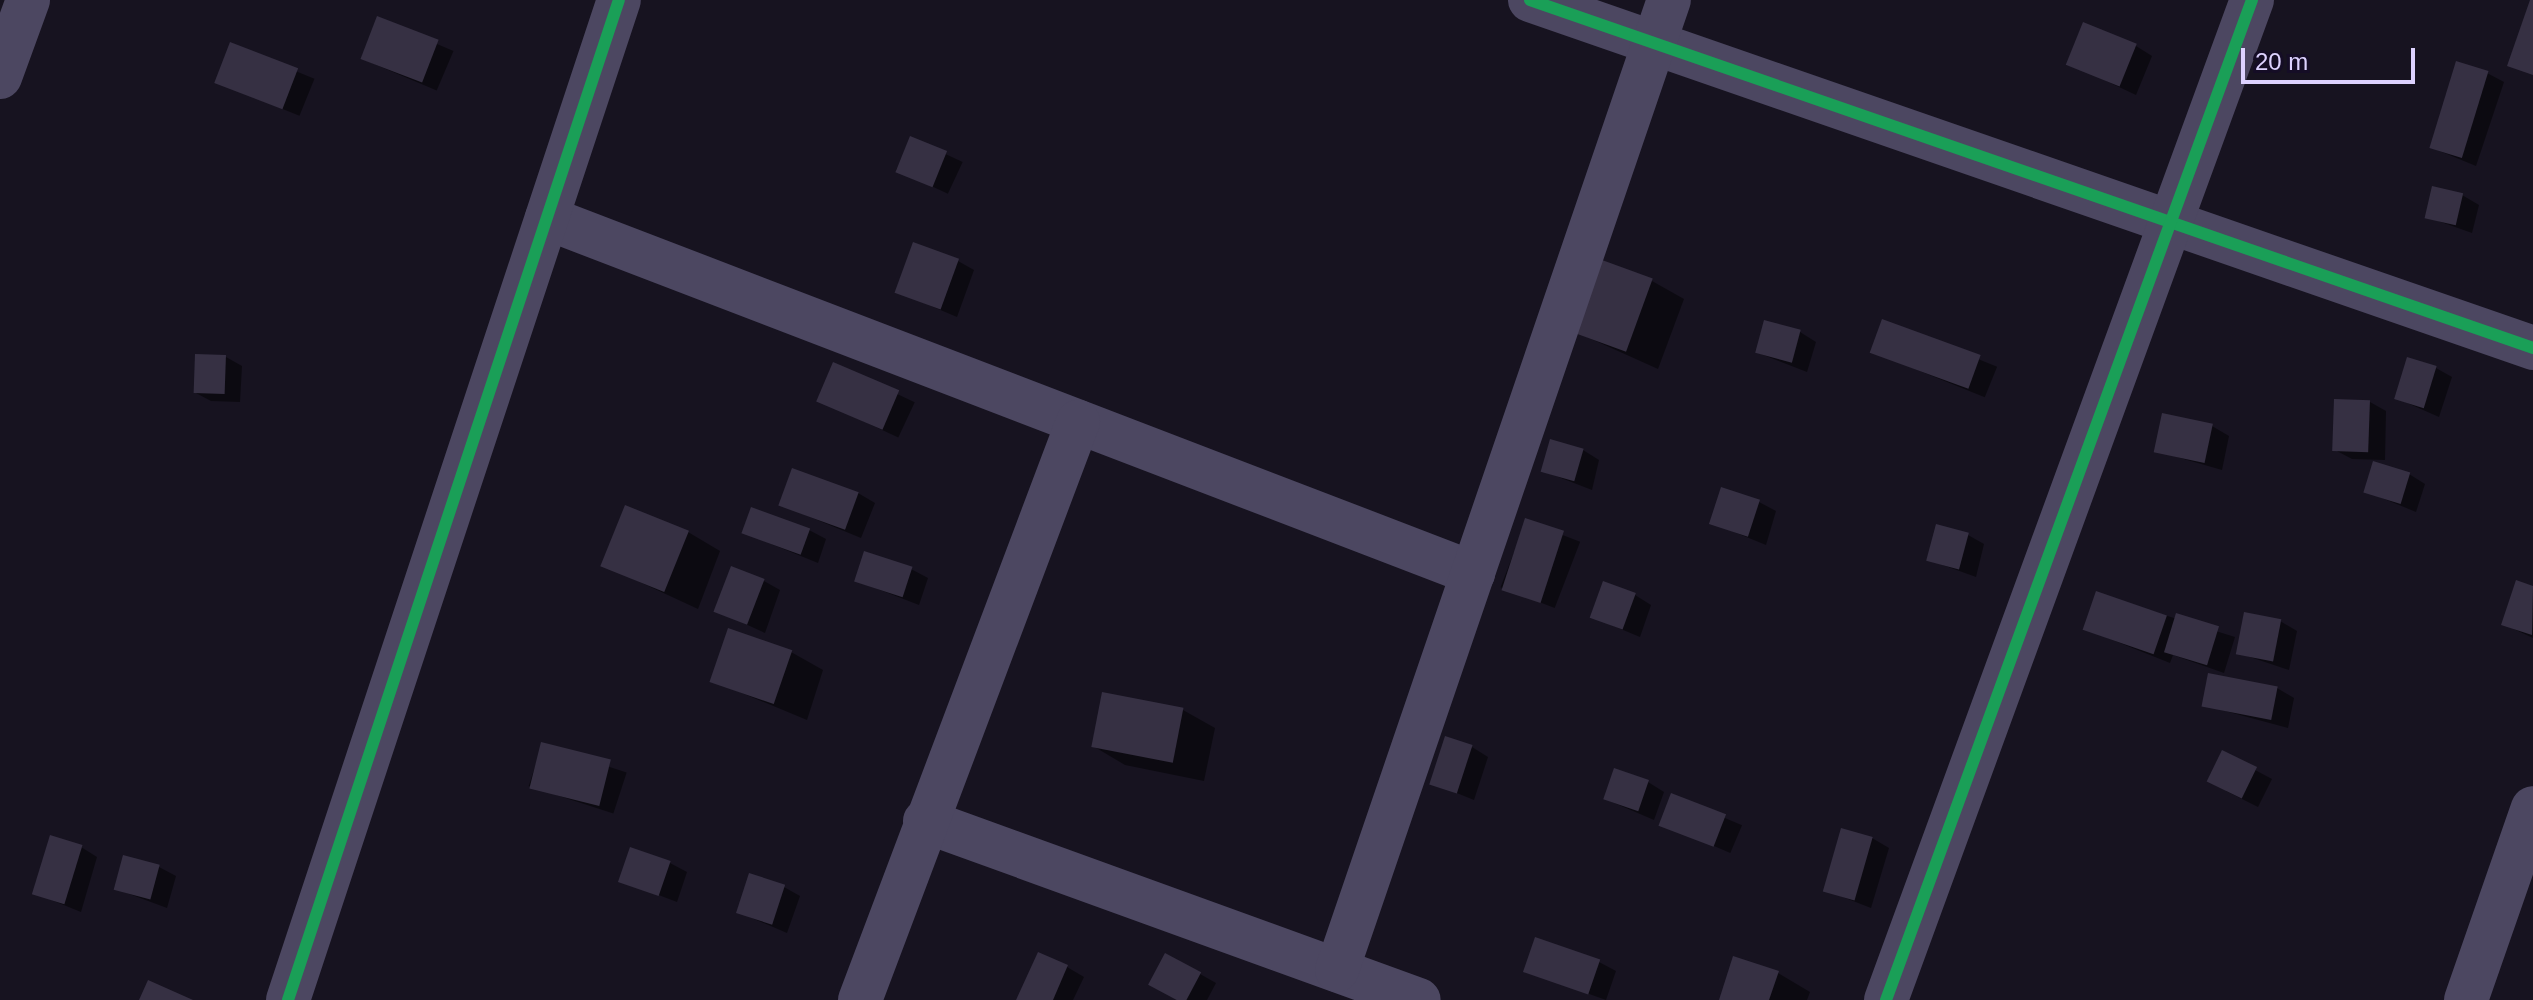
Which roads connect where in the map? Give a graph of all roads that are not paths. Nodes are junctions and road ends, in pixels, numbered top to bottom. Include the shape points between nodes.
1 (28, 0) edge
2 (619, 0) edge
3 (1530, 0) edge
4 (1669, 0) edge
5 (2252, 0) edge
6 (1654, 43) junction
7 (0, 77) edge
8 (547, 218) junction
9 (2173, 223) junction
10 (2533, 348) edge
11 (1078, 422) junction
12 (1473, 573) junction
13 (2533, 808) edge
14 (925, 821) junction
15 (2518, 898) edge
16 (1337, 970) junction
17 (288, 1000) edge
18 (860, 1000) edge
19 (1419, 1000) edge
20 (1886, 1000) edge
21 (2466, 1000) edge

1 - 7 street
2 - 8 street
3 - 6 street
4 - 6 street
5 - 9 street
6 - 9 street
6 - 12 street
8 - 11 street
8 - 17 street
9 - 10 street
9 - 20 street
11 - 12 street
11 - 14 street
12 - 16 street
13 - 15 street
14 - 16 street
14 - 18 street
15 - 21 street
16 - 19 street

